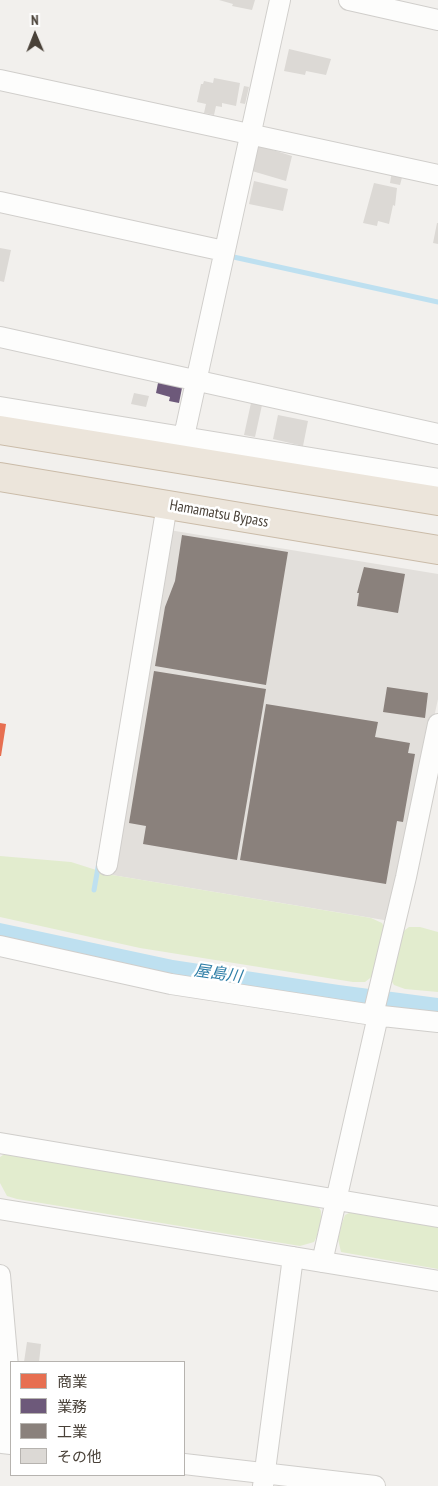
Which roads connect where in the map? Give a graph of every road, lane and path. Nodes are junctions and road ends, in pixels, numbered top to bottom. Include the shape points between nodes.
1 (280, 0) edge
2 (349, 0) edge
3 (438, 20) edge
4 (0, 80) edge
5 (250, 134) junction
6 (438, 174) edge
7 (0, 202) edge
8 (224, 251) junction
9 (0, 337) edge
10 (195, 380) junction
11 (0, 407) edge
12 (0, 430) edge
13 (438, 434) edge
14 (181, 448) junction
15 (0, 477) edge
16 (438, 479) edge
17 (438, 501) edge
18 (167, 506) junction
19 (438, 550) edge
20 (438, 724) edge
21 (432, 784) edge
22 (107, 865) dead end
23 (0, 946) edge
24 (375, 1014) junction
25 (438, 1022) edge
26 (0, 1143) edge
27 (336, 1199) junction
28 (0, 1208) edge
29 (438, 1217) edge
30 (293, 1257) junction
31 (322, 1262) junction
32 (0, 1275) edge
33 (438, 1281) edge
34 (10, 1444) edge
35 (185, 1464) edge
36 (263, 1480) edge
37 (375, 1486) edge

1 - 5 street
2 - 3 street
4 - 5 street
5 - 6 street
5 - 8 street
7 - 8 street
8 - 10 street
9 - 10 street
10 - 13 street
10 - 14 street
11 - 14 street
12 - 14 highway
14 - 16 street
14 - 17 highway
15 - 18 highway, Hamamatsu Bypass
18 - 19 highway, Hamamatsu Bypass
18 - 22 street via 118,839
20 - 21 street
21 - 24 street via 379,986
23 - 24 street via 171,984
24 - 25 street
24 - 27 street
26 - 27 street
27 - 29 street
27 - 31 street
28 - 30 street
30 - 31 street
30 - 36 street
31 - 33 street
32 - 34 street via 9,1378 2,1443
35 - 36 street
36 - 37 street

